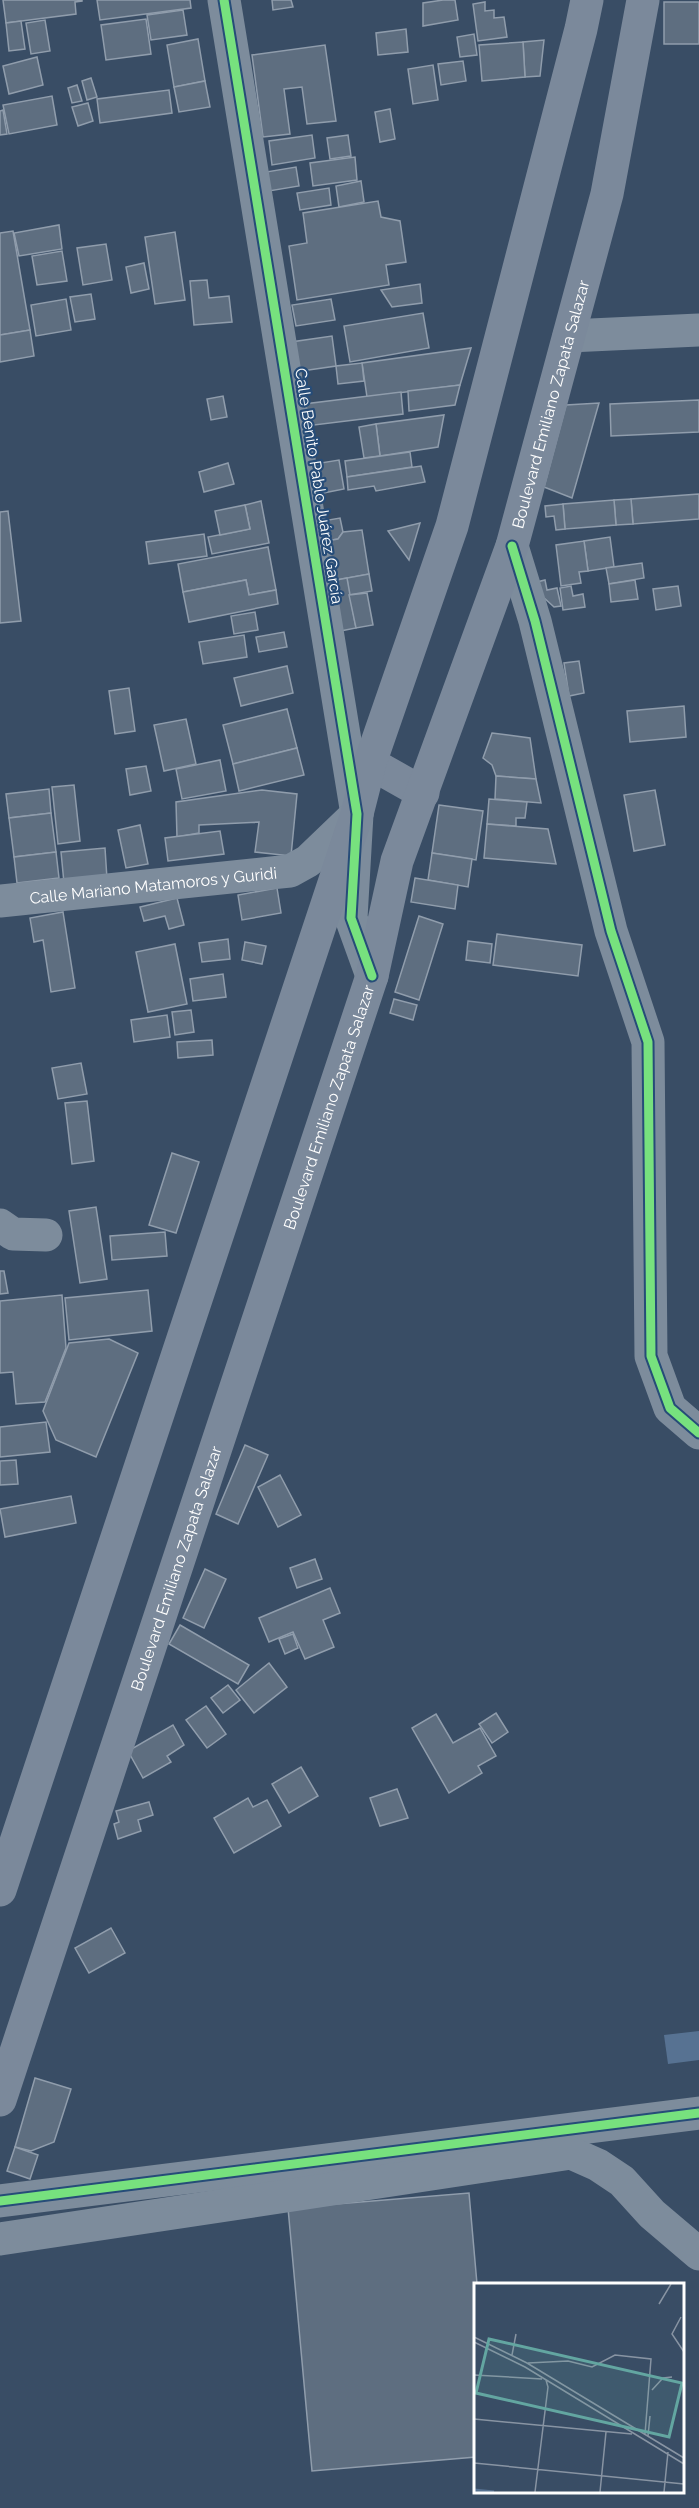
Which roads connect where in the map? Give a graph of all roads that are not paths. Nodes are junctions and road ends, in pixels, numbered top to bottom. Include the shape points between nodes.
1 (224, 0) edge
2 (587, 0) edge
3 (643, 0) edge
4 (699, 330) edge
5 (570, 336) junction
6 (512, 546) junction
7 (370, 763) junction
8 (423, 793) junction
9 (357, 814) junction
10 (0, 901) edge
11 (372, 976) junction
12 (0, 1225) edge
13 (46, 1235) dead end
14 (699, 1433) edge
15 (0, 1890) edge
16 (0, 2100) edge
17 (699, 2113) edge
18 (0, 2201) edge
19 (0, 2239) edge
20 (699, 2254) edge

1 - 9 street, Calle Benito Pablo Juárez García
2 - 7 main road via 452,526
3 - 5 main road, Boulevard Emiliano Zapata Salazar via 607,194
4 - 5 street
5 - 6 main road, Boulevard Emiliano Zapata Salazar
6 - 8 main road, Boulevard Emiliano Zapata Salazar
6 - 14 street via 535,621 611,931 648,1042 651,1356 670,1408
7 - 8 main road
7 - 9 main road
8 - 11 main road, Boulevard Emiliano Zapata Salazar via 397,861
9 - 10 street, Calle Mariano Matamoros y Guridi via 308,861 290,871
9 - 11 street, Calle Benito Pablo Juárez García via 351,918
9 - 15 main road
11 - 16 main road, Boulevard Emiliano Zapata Salazar
12 - 13 street via 13,1234
17 - 18 street
19 - 20 street via 571,2153 622,2181 652,2214

